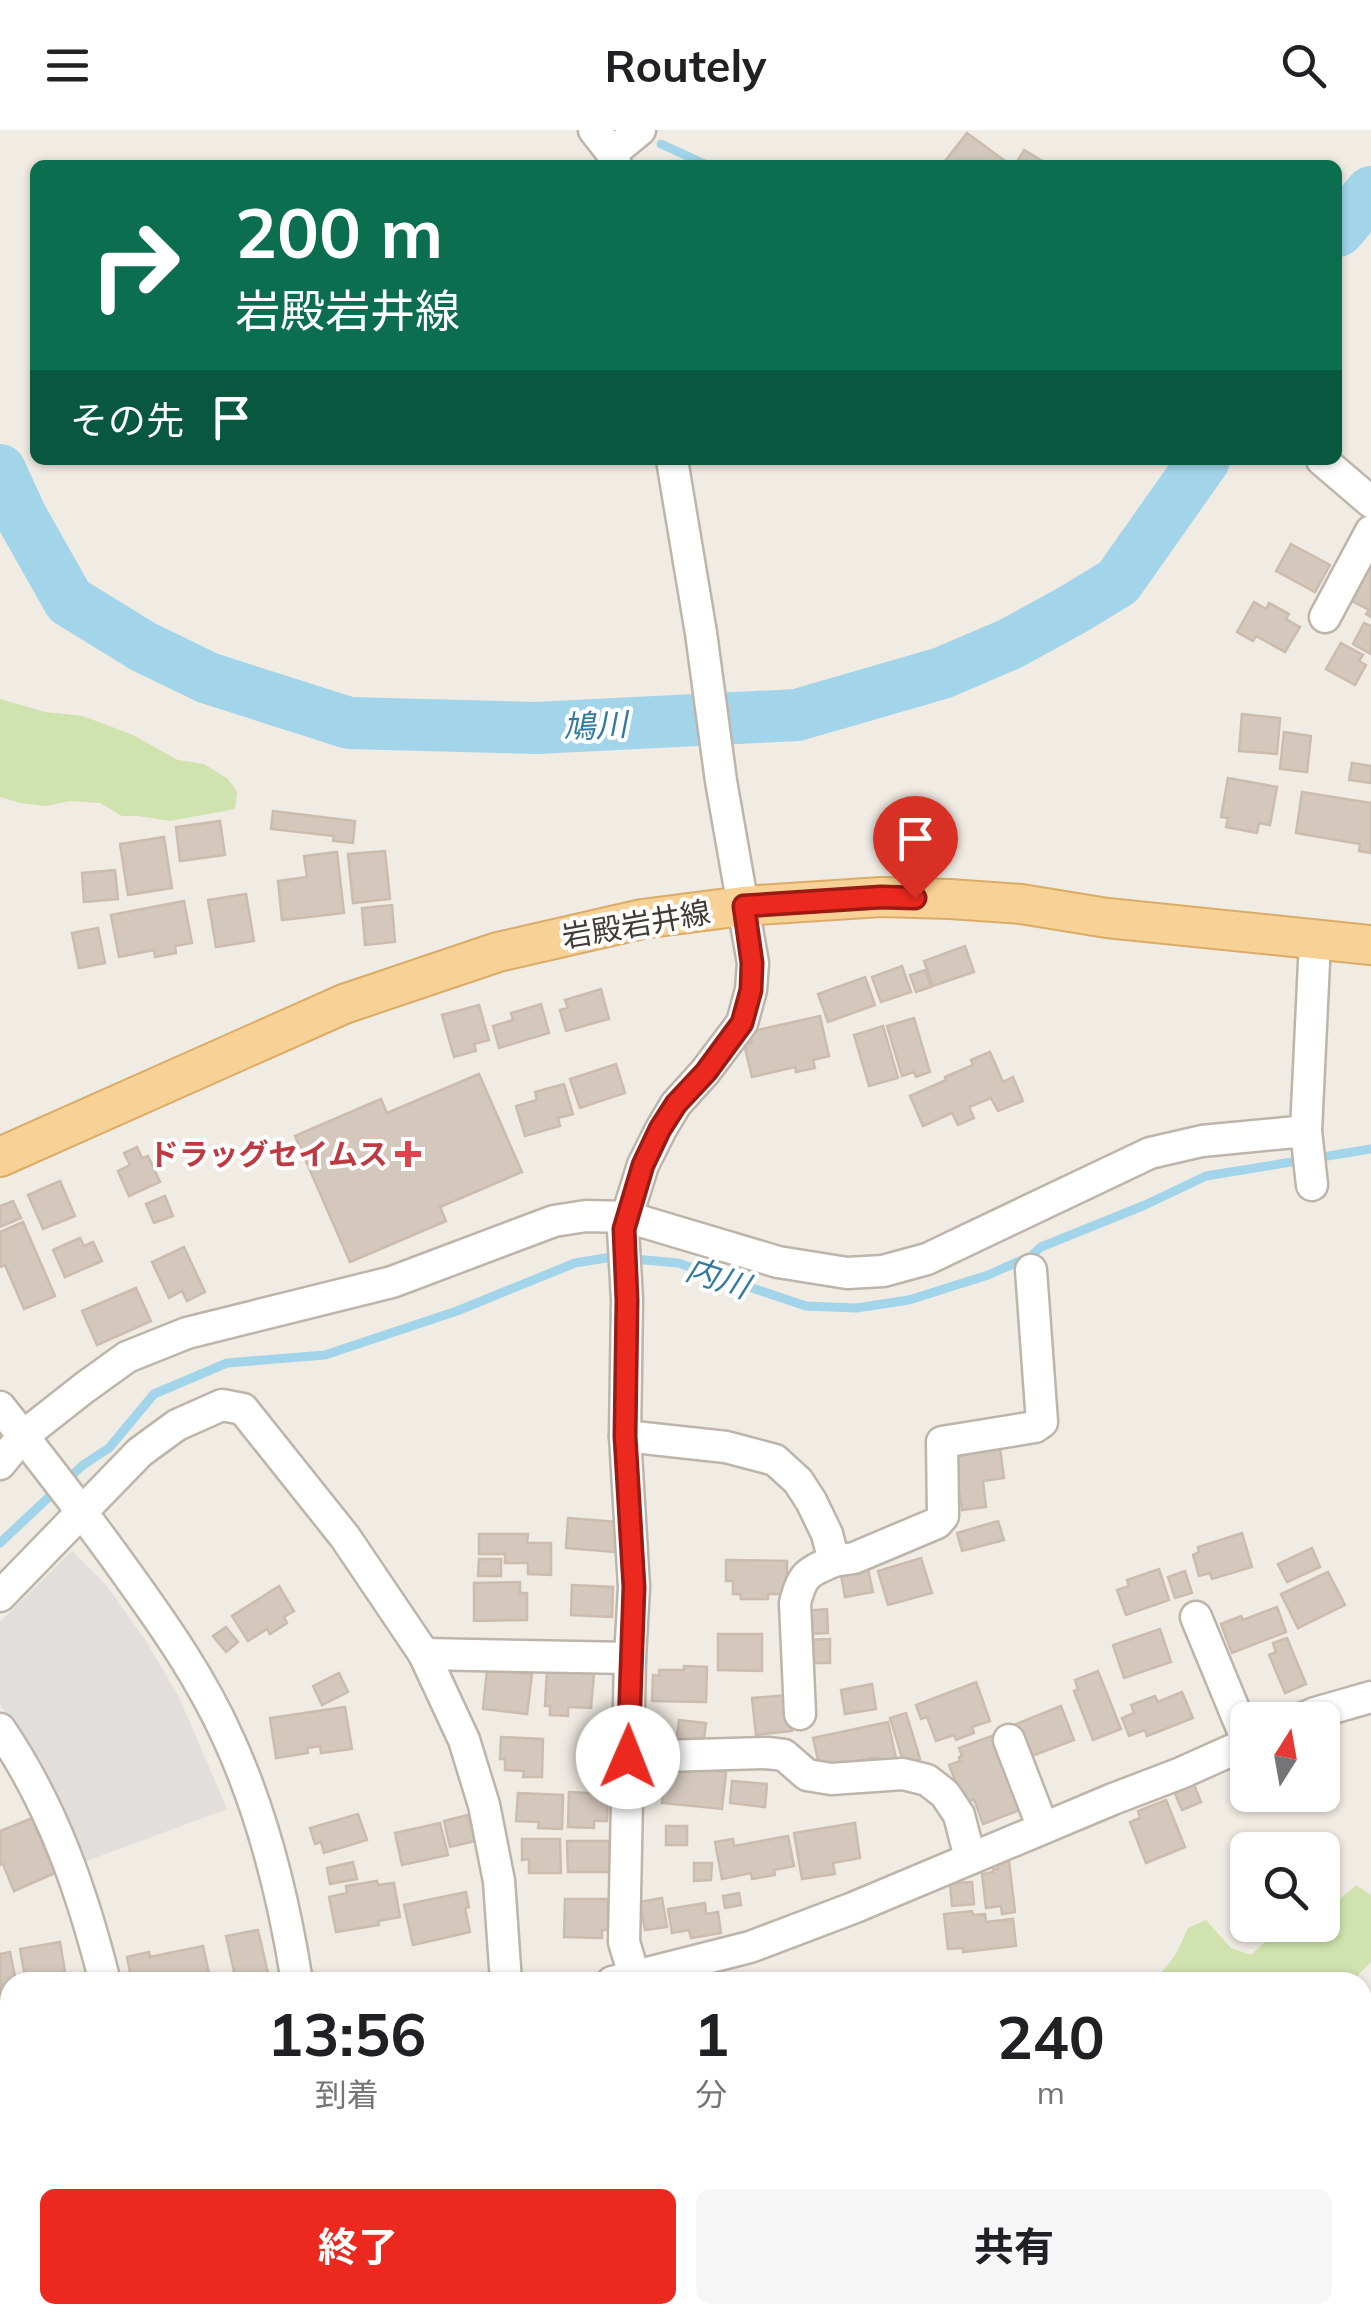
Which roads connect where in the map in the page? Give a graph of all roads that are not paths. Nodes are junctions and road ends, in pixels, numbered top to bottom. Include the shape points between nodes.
1 (640, 130) edge
2 (607, 150) edge
3 (673, 465) edge
4 (1328, 465) edge
5 (1371, 502) edge
6 (1371, 531) edge
7 (1326, 617) dead end
8 (744, 906) junction
9 (1315, 941) junction
10 (1371, 946) edge
11 (1306, 1131) junction
12 (0, 1158) edge
13 (1312, 1185) dead end
14 (626, 1223) junction
15 (1031, 1270) dead end
16 (0, 1407) edge
17 (23, 1436) junction
18 (625, 1436) junction
19 (0, 1464) edge
20 (82, 1512) junction
21 (834, 1561) junction
22 (0, 1596) edge
23 (1196, 1617) dead end
24 (424, 1654) junction
25 (630, 1658) junction
26 (1371, 1698) edge
27 (1231, 1702) edge
28 (1340, 1706) edge
29 (800, 1714) dead end
30 (0, 1728) edge
31 (1008, 1740) dead end
32 (1230, 1750) edge
33 (628, 1757) junction
34 (1044, 1828) junction
35 (970, 1858) junction
36 (102, 1972) edge
37 (295, 1972) edge
38 (505, 1972) edge
39 (627, 1972) edge
40 (658, 1972) edge

1 - 2 street
3 - 8 street
4 - 5 street
6 - 7 street
8 - 9 main road, 岩殿岩井線 via 950,898
8 - 12 main road, 岩殿岩井線 via 642,919 498,952 344,1004
8 - 14 street via 752,963 742,1023 660,1129
9 - 10 main road, 岩殿岩井線
9 - 11 street
11 - 13 street
11 - 14 street via 1150,1153 927,1258 884,1271 846,1273 778,1262
14 - 17 street via 586,1216 554,1221 392,1282 187,1333 128,1357
14 - 18 street
15 - 21 street via 1042,1422 942,1442 943,1516 936,1524
16 - 17 street
17 - 19 street
17 - 20 street
18 - 21 street via 726,1447 775,1460 811,1502
18 - 25 street via 634,1587
20 - 22 street
20 - 24 street via 140,1452 177,1425 222,1405 243,1409 345,1537
20 - 37 street via 178,1644 229,1740 264,1830
21 - 29 street via 810,1571 799,1587
23 - 27 street
24 - 25 street
24 - 38 street via 464,1740 484,1805 499,1881
25 - 33 street
26 - 28 street
30 - 36 street via 67,1853
31 - 34 street
32 - 34 street
33 - 35 street via 768,1753 784,1755 806,1775 903,1774 927,1780 958,1815
33 - 39 street
34 - 35 street
35 - 40 street via 750,1947

